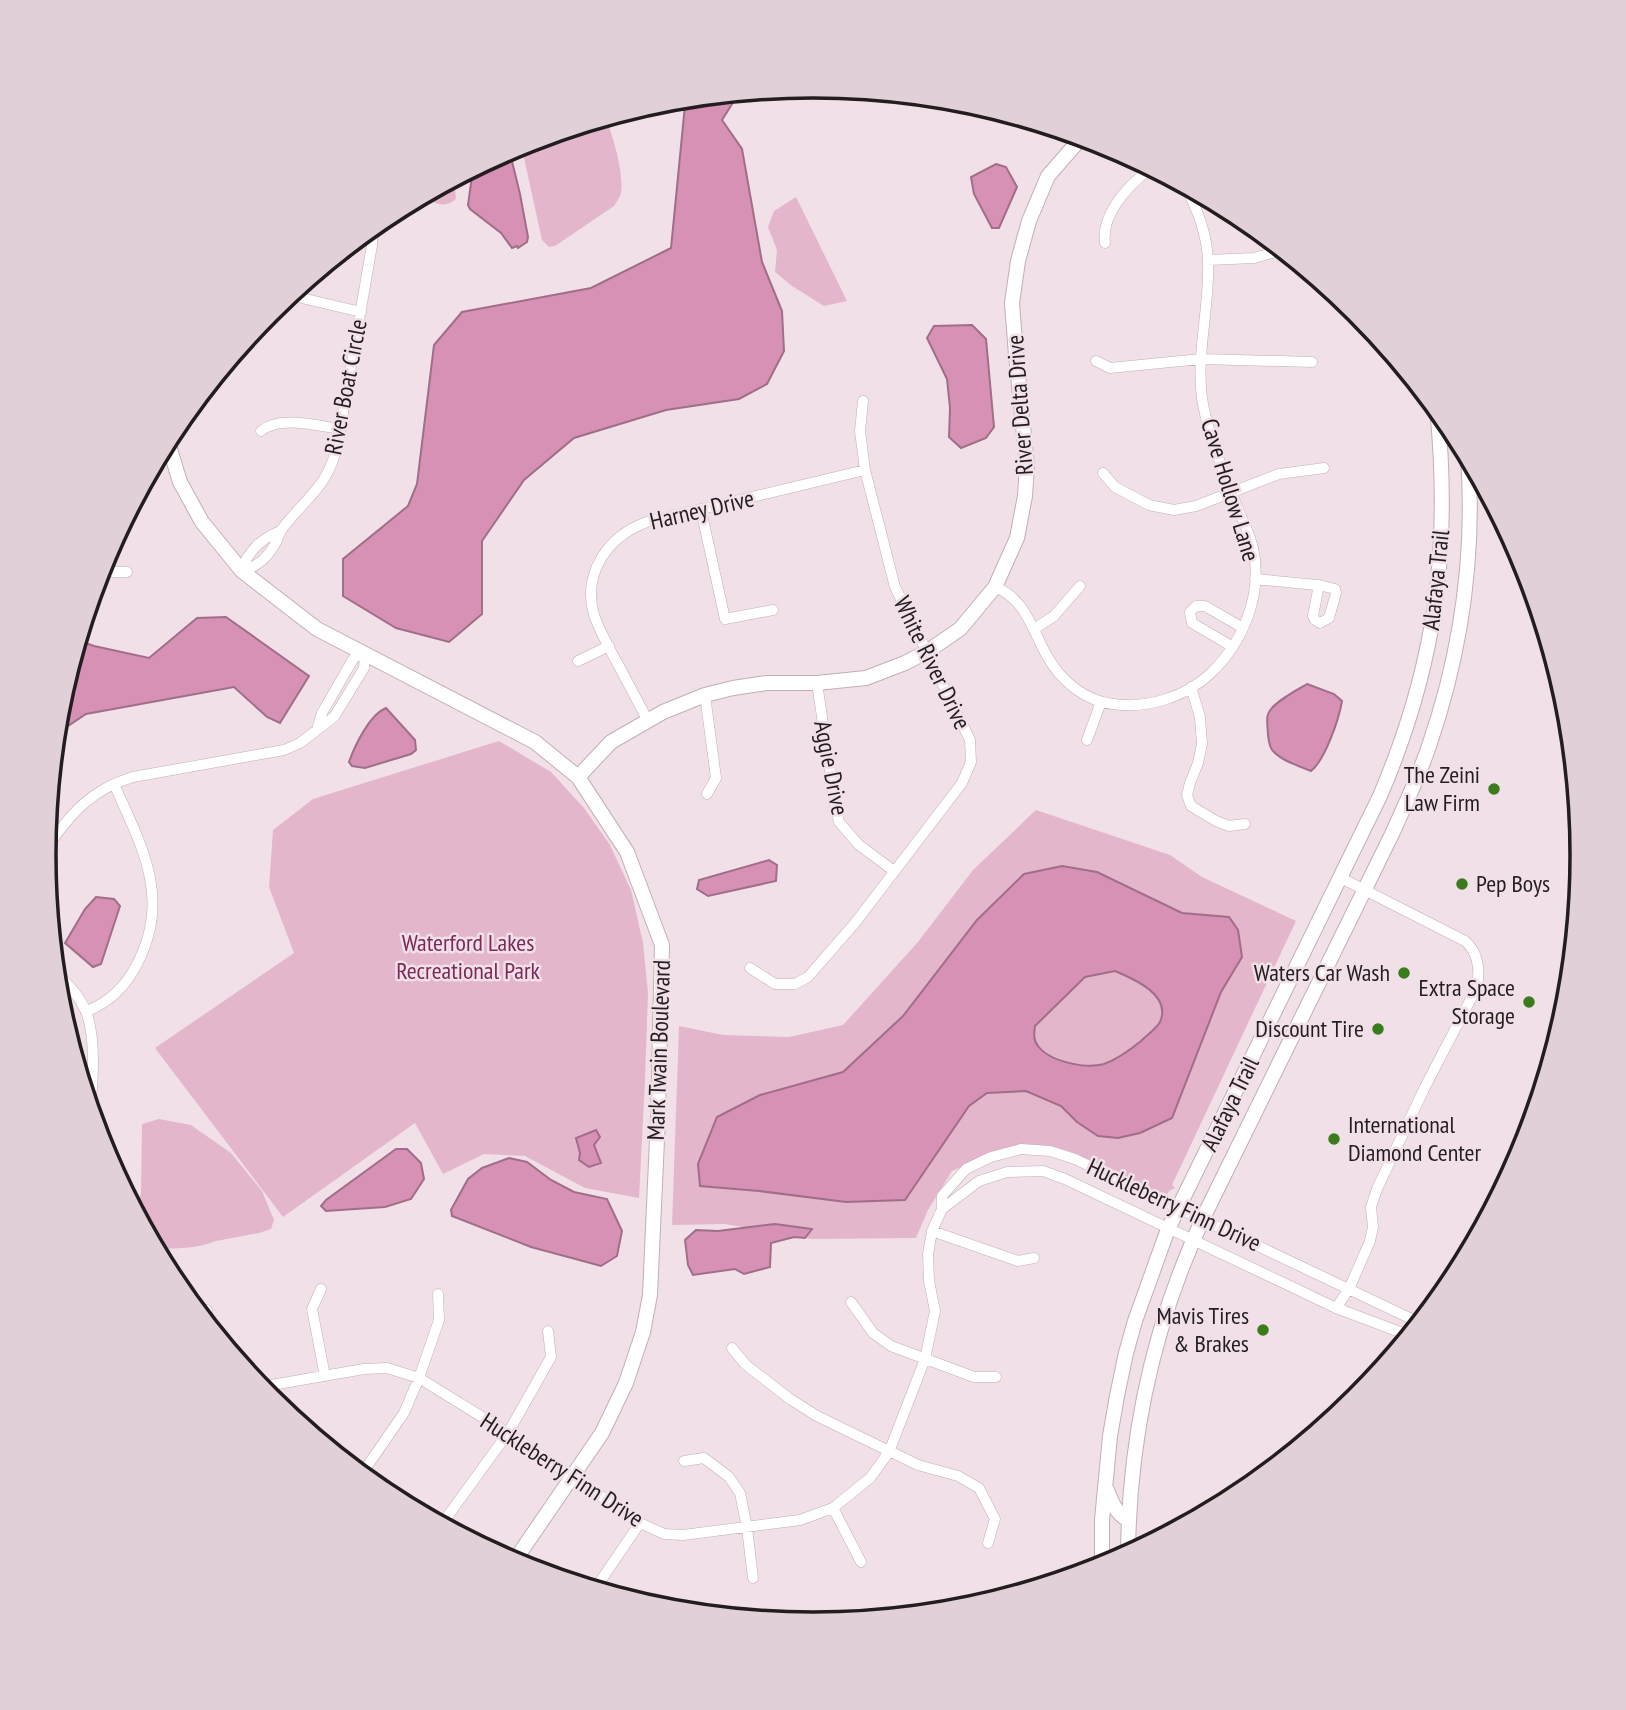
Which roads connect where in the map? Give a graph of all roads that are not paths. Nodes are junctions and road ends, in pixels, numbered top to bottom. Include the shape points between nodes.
1 (1075, 145) edge
2 (1143, 174) edge
3 (1192, 199) edge
4 (372, 240) edge
5 (1105, 243) dead end
6 (1272, 253) edge
7 (1208, 260) junction
8 (301, 298) edge
9 (361, 312) junction
10 (1201, 359) junction
11 (1096, 361) dead end
12 (1312, 362) dead end
13 (863, 401) dead end
14 (341, 429) junction
15 (1439, 429) edge
16 (261, 431) dead end
17 (171, 454) edge
18 (1324, 468) dead end
19 (865, 470) junction
20 (1103, 473) dead end
21 (1468, 476) edge
22 (1231, 492) junction
23 (701, 510) junction
24 (112, 571) edge
25 (242, 571) junction
26 (127, 572) dead end
27 (1255, 579) junction
28 (1319, 585) junction
29 (1080, 586) dead end
30 (995, 587) junction
31 (773, 610) dead end
32 (1243, 628) junction
33 (1034, 629) junction
34 (608, 646) junction
35 (1233, 647) junction
36 (928, 651) junction
37 (365, 654) junction
38 (578, 661) dead end
39 (817, 682) junction
40 (1191, 687) junction
41 (705, 695) junction
42 (1101, 702) junction
43 (648, 721) junction
44 (1087, 740) dead end
45 (578, 777) junction
46 (114, 784) junction
47 (707, 794) dead end
48 (1245, 824) dead end
49 (57, 834) edge
50 (894, 871) junction
51 (1340, 878) junction
52 (1364, 891) junction
53 (750, 968) dead end
54 (68, 984) edge
55 (87, 1011) junction
56 (92, 1085) edge
57 (1179, 1207) junction
58 (942, 1209) junction
59 (1203, 1219) junction
60 (1168, 1229) junction
61 (932, 1231) junction
62 (1193, 1239) junction
63 (1034, 1258) dead end
64 (321, 1289) dead end
65 (1349, 1289) junction
66 (438, 1294) dead end
67 (851, 1302) dead end
68 (1336, 1308) junction
69 (1412, 1318) edge
70 (548, 1331) dead end
71 (1400, 1332) edge
72 (732, 1348) dead end
73 (925, 1359) junction
74 (325, 1376) junction
75 (996, 1377) dead end
76 (419, 1378) junction
77 (273, 1385) edge
78 (508, 1433) junction
79 (889, 1452) junction
80 (684, 1461) dead end
81 (367, 1466) edge
82 (573, 1477) junction
83 (1105, 1485) junction
84 (833, 1508) junction
85 (447, 1518) edge
86 (1128, 1520) junction
87 (639, 1523) junction
88 (747, 1528) junction
89 (988, 1543) dead end
90 (1128, 1543) edge
91 (520, 1553) edge
92 (1102, 1554) edge
93 (861, 1562) dead end
94 (753, 1578) dead end
95 (600, 1581) edge

1 - 30 main road, River Delta Drive via 1048,176 1018,261 1012,303 1027,466 1025,496 1017,538
2 - 5 street via 1112,211 1105,226
3 - 7 street, Cave Hollow Lane
4 - 9 street, River Boat Circle
6 - 7 street
7 - 10 street, Cave Hollow Lane
8 - 9 street
9 - 14 street, River Boat Circle
10 - 11 street via 1110,368
10 - 12 street
10 - 22 street, Cave Hollow Lane via 1202,397
13 - 19 street, White River Drive via 860,431
14 - 16 street via 283,422
14 - 25 street, River Boat Circle via 324,480 280,531 248,555
15 - 51 main road, Alafaya Trail via 1442,527 1428,647 1393,765
17 - 25 main road, Mark Twain Boulevard via 180,482 202,522
18 - 22 street via 1279,474
19 - 23 street, Harney Drive
19 - 36 street, White River Drive via 895,587
20 - 22 street via 1115,486 1149,505 1174,510
21 - 52 main road, Alafaya Trail via 1467,560 1446,689 1418,775
22 - 27 street, Cave Hollow Lane via 1253,548
23 - 31 street via 724,620
23 - 34 street, Harney Drive via 634,527 600,558 592,598
24 - 26 street
25 - 37 main road, Mark Twain Boulevard via 317,629
27 - 28 street
27 - 32 street, Cave Hollow Lane
28 - 28 street via 1336,593 1329,618 1320,623 1312,616
29 - 33 street via 1054,617
30 - 33 street, Cave Hollow Lane via 1007,591 1023,607
30 - 36 main road, River Delta Drive via 960,629
32 - 35 street, Cave Hollow Lane
32 - 35 street via 1205,606 1190,612 1192,623
33 - 42 street, Cave Hollow Lane via 1054,668 1079,691
34 - 38 street
34 - 43 street, Harney Drive
35 - 40 street, Cave Hollow Lane
36 - 39 main road, River Delta Drive via 866,678
36 - 50 street, White River Drive via 970,740 971,762 962,783
37 - 45 main road, Mark Twain Boulevard via 535,742
37 - 46 street via 352,661 321,713 317,730 300,743
39 - 41 main road, River Delta Drive via 766,683
39 - 50 street, Aggie Drive via 839,822 859,845
40 - 42 street, Cave Hollow Lane via 1144,704
40 - 48 street via 1202,744 1189,783 1191,806 1229,826
41 - 43 main road, River Delta Drive
41 - 47 street via 716,778
42 - 44 street
43 - 45 main road, River Delta Drive via 611,742
45 - 82 main road, Mark Twain Boulevard via 628,852 662,945 650,1295 626,1384 603,1433
46 - 49 street via 74,811
46 - 55 street via 147,862 153,913 149,939 131,976 107,1001
50 - 53 street, White River Drive via 808,977 795,984 775,984
51 - 52 street
51 - 57 main road, Alafaya Trail
52 - 59 main road, Alafaya Trail
52 - 65 street via 1465,941 1472,947 1479,973 1477,987 1377,1189 1371,1207 1370,1241
54 - 55 street
55 - 56 street via 92,1028
57 - 58 street, Huckleberry Finn Drive via 1075,1158 1021,1149 966,1169 942,1196
57 - 59 street, Huckleberry Finn Drive
57 - 60 main road, Alafaya Trail
58 - 60 street, Huckleberry Finn Drive via 979,1181 1007,1172 1044,1171
58 - 61 street, Huckleberry Finn Drive
59 - 62 main road, Alafaya Trail
59 - 65 street, Huckleberry Finn Drive
60 - 62 street, Huckleberry Finn Drive
60 - 83 main road, Alafaya Trail via 1126,1353
61 - 63 street via 1018,1261
61 - 73 street, Huckleberry Finn Drive via 929,1281 935,1311
62 - 68 street, Huckleberry Finn Drive
62 - 86 main road, Alafaya Trail via 1148,1374 1134,1447
64 - 74 street via 312,1309
65 - 68 street
65 - 69 street, Huckleberry Finn Drive
66 - 76 street via 439,1320
67 - 73 street via 873,1333 891,1346
68 - 71 street, Huckleberry Finn Drive
70 - 78 street via 551,1357
72 - 79 street via 746,1365 790,1399
73 - 75 street via 974,1377
73 - 79 street, Huckleberry Finn Drive
74 - 76 street, Huckleberry Finn Drive via 387,1368
74 - 77 street, Huckleberry Finn Drive
76 - 78 street, Huckleberry Finn Drive
76 - 81 street via 404,1413
78 - 82 street, Huckleberry Finn Drive
78 - 85 street
79 - 84 street, Huckleberry Finn Drive via 870,1478
79 - 89 street via 979,1488 995,1519
80 - 88 street via 704,1458 729,1477 740,1493
82 - 87 street, Huckleberry Finn Drive
82 - 91 main road, Mark Twain Boulevard
83 - 86 main road via 1114,1507
83 - 92 main road, Alafaya Trail
84 - 88 street, Huckleberry Finn Drive via 800,1520
84 - 93 street
86 - 90 main road, Alafaya Trail
87 - 88 street, Huckleberry Finn Drive via 664,1534 683,1535
87 - 95 street
88 - 94 street

